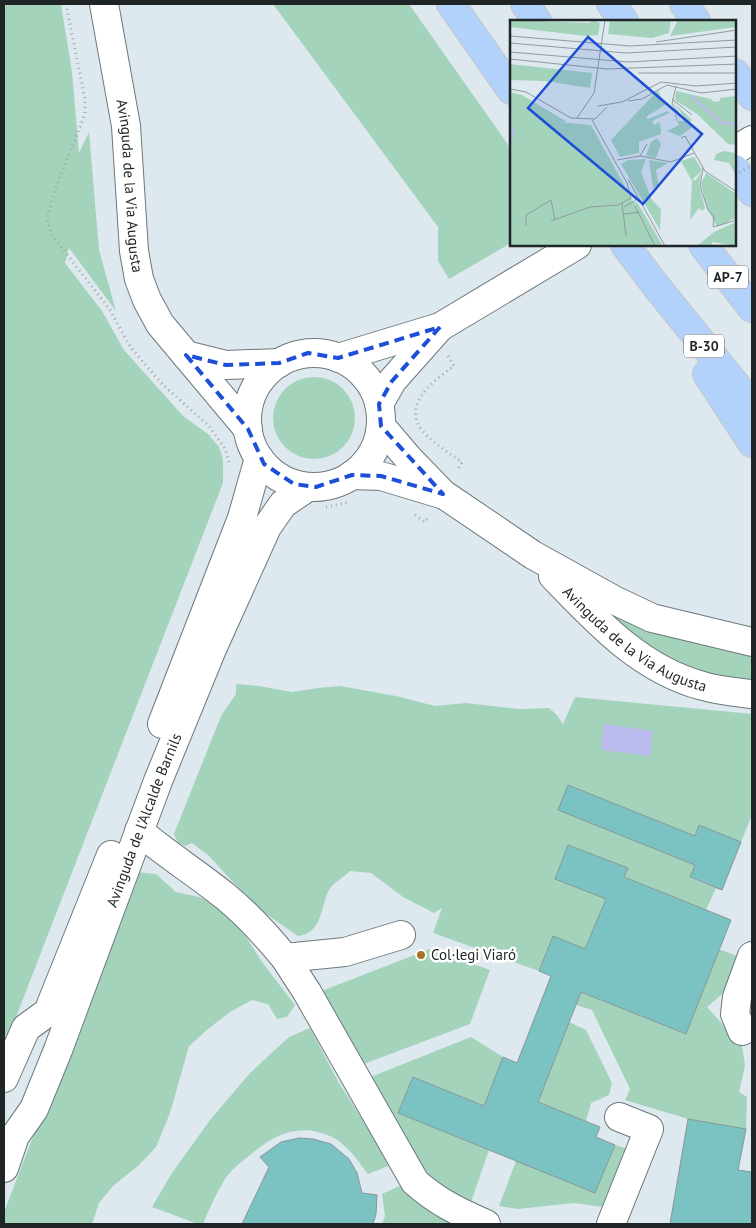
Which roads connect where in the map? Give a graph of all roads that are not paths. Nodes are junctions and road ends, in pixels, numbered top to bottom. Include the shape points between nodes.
1 (104, 4) edge
2 (451, 4) edge
3 (525, 4) edge
4 (611, 4) edge
5 (684, 4) edge
6 (536, 20) edge
7 (623, 20) edge
8 (695, 20) edge
9 (736, 74) edge
10 (510, 89) edge
11 (752, 96) edge
12 (752, 140) edge
13 (736, 149) edge
14 (736, 171) edge
15 (752, 192) edge
16 (576, 246) edge
17 (626, 246) edge
18 (705, 246) edge
19 (656, 286) junction
20 (752, 308) edge
21 (441, 338) junction
22 (186, 355) junction
23 (338, 358) junction
24 (278, 363) junction
25 (752, 405) edge
26 (380, 415) junction
27 (248, 428) junction
28 (752, 444) edge
29 (259, 458) junction
30 (354, 487) junction
31 (443, 494) junction
32 (313, 497) junction
33 (533, 555) junction
34 (752, 642) edge
35 (752, 694) edge
36 (139, 831) junction
37 (401, 935) dead end
38 (752, 956) edge
39 (285, 958) junction
40 (742, 1031) dead end
41 (4, 1078) edge
42 (619, 1117) dead end
43 (9, 1140) edge
44 (4, 1168) edge
45 (486, 1224) edge
46 (611, 1224) edge

1 - 22 street, Avinguda de la Via Augusta via 126,126 134,251 139,279 160,324
2 - 10 highway
3 - 6 highway
4 - 7 highway
5 - 8 highway
9 - 11 highway
12 - 13 street
14 - 15 highway
16 - 21 street
17 - 19 highway, B-30
18 - 20 highway, AP-7
19 - 25 highway, B-30
19 - 28 highway
21 - 23 street
21 - 26 street via 392,381
22 - 24 street via 226,365
22 - 27 street, Avinguda de la Via Augusta
23 - 24 street via 308,353
23 - 26 street via 365,376 375,392
24 - 27 street via 266,372 254,391 249,406
26 - 30 street via 377,443 361,468
26 - 31 street, Avinguda de la Via Augusta via 409,459
27 - 29 street
29 - 32 street via 280,478
29 - 41 street, Avinguda de l'Alcalde Barnils via 242,518 48,1012 26,1028
30 - 31 street, Avinguda de la Via Augusta via 381,476
30 - 32 street via 331,485
31 - 33 street, Avinguda de la Via Augusta
32 - 36 street, Avinguda de l'Alcalde Barnils via 283,504 267,527 212,649
33 - 34 street, Avinguda de la Via Augusta via 652,618
33 - 35 street, Avinguda de la Via Augusta via 594,619 652,665 704,687
36 - 39 street via 226,897 260,928
36 - 43 street, Avinguda de l'Alcalde Barnils via 34,1109
37 - 39 street via 345,952
38 - 40 street via 737,997 735,1014
39 - 45 street via 415,1182 433,1198
42 - 46 street via 649,1129
43 - 44 street, Avinguda de l'Alcalde Barnils

